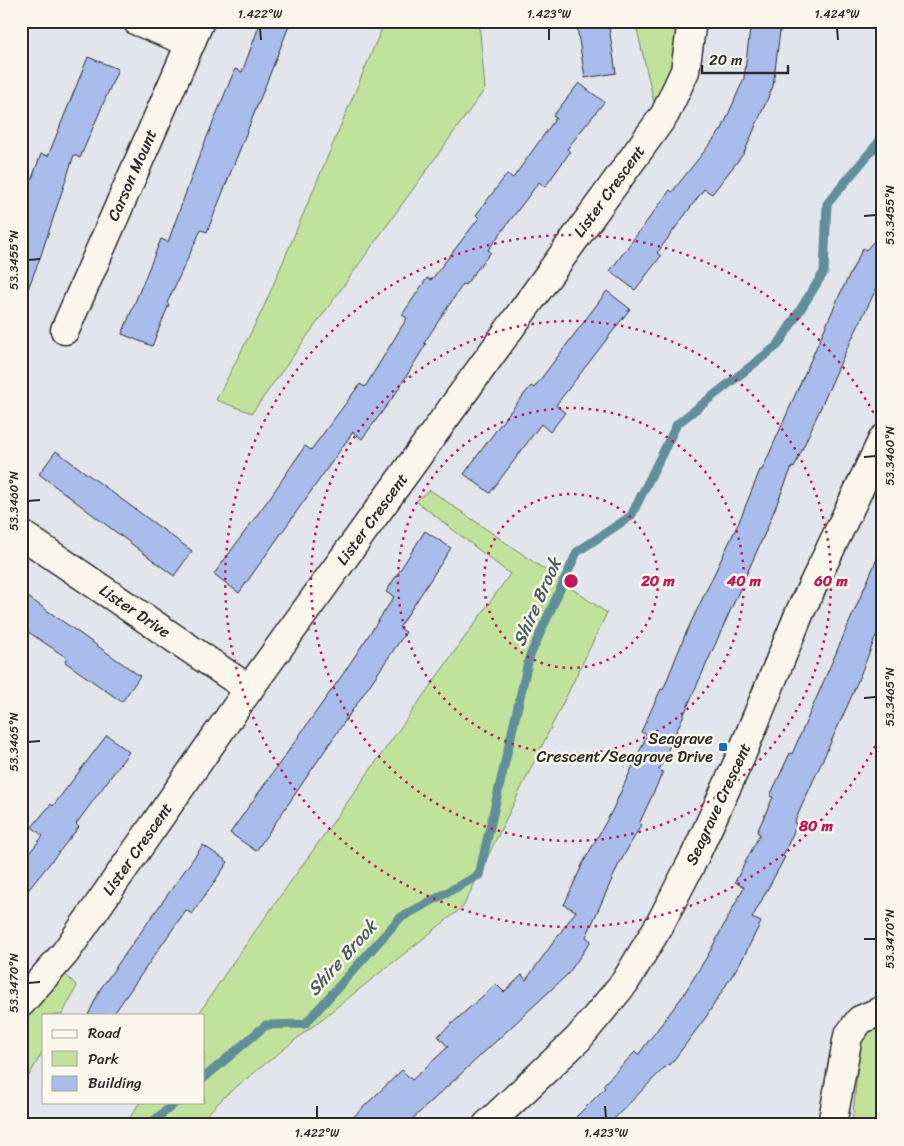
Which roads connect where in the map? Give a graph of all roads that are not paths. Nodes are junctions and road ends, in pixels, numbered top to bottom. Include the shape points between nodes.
1 (137, 21) edge
2 (692, 21) edge
3 (196, 32) edge
4 (65, 330) dead end
5 (883, 439) edge
6 (21, 534) edge
7 (249, 689) junction
8 (21, 1003) edge
9 (883, 1010) edge
10 (487, 1125) edge
11 (832, 1125) edge

1 - 3 street
2 - 7 street, Lister Crescent via 685,71 665,114
3 - 4 street, Carson Mount
5 - 10 street, Seagrave Crescent via 800,612 698,850 660,924 625,982 578,1038
6 - 7 street, Lister Drive
7 - 8 street, Lister Crescent via 65,953
9 - 11 street via 860,1020 848,1036

